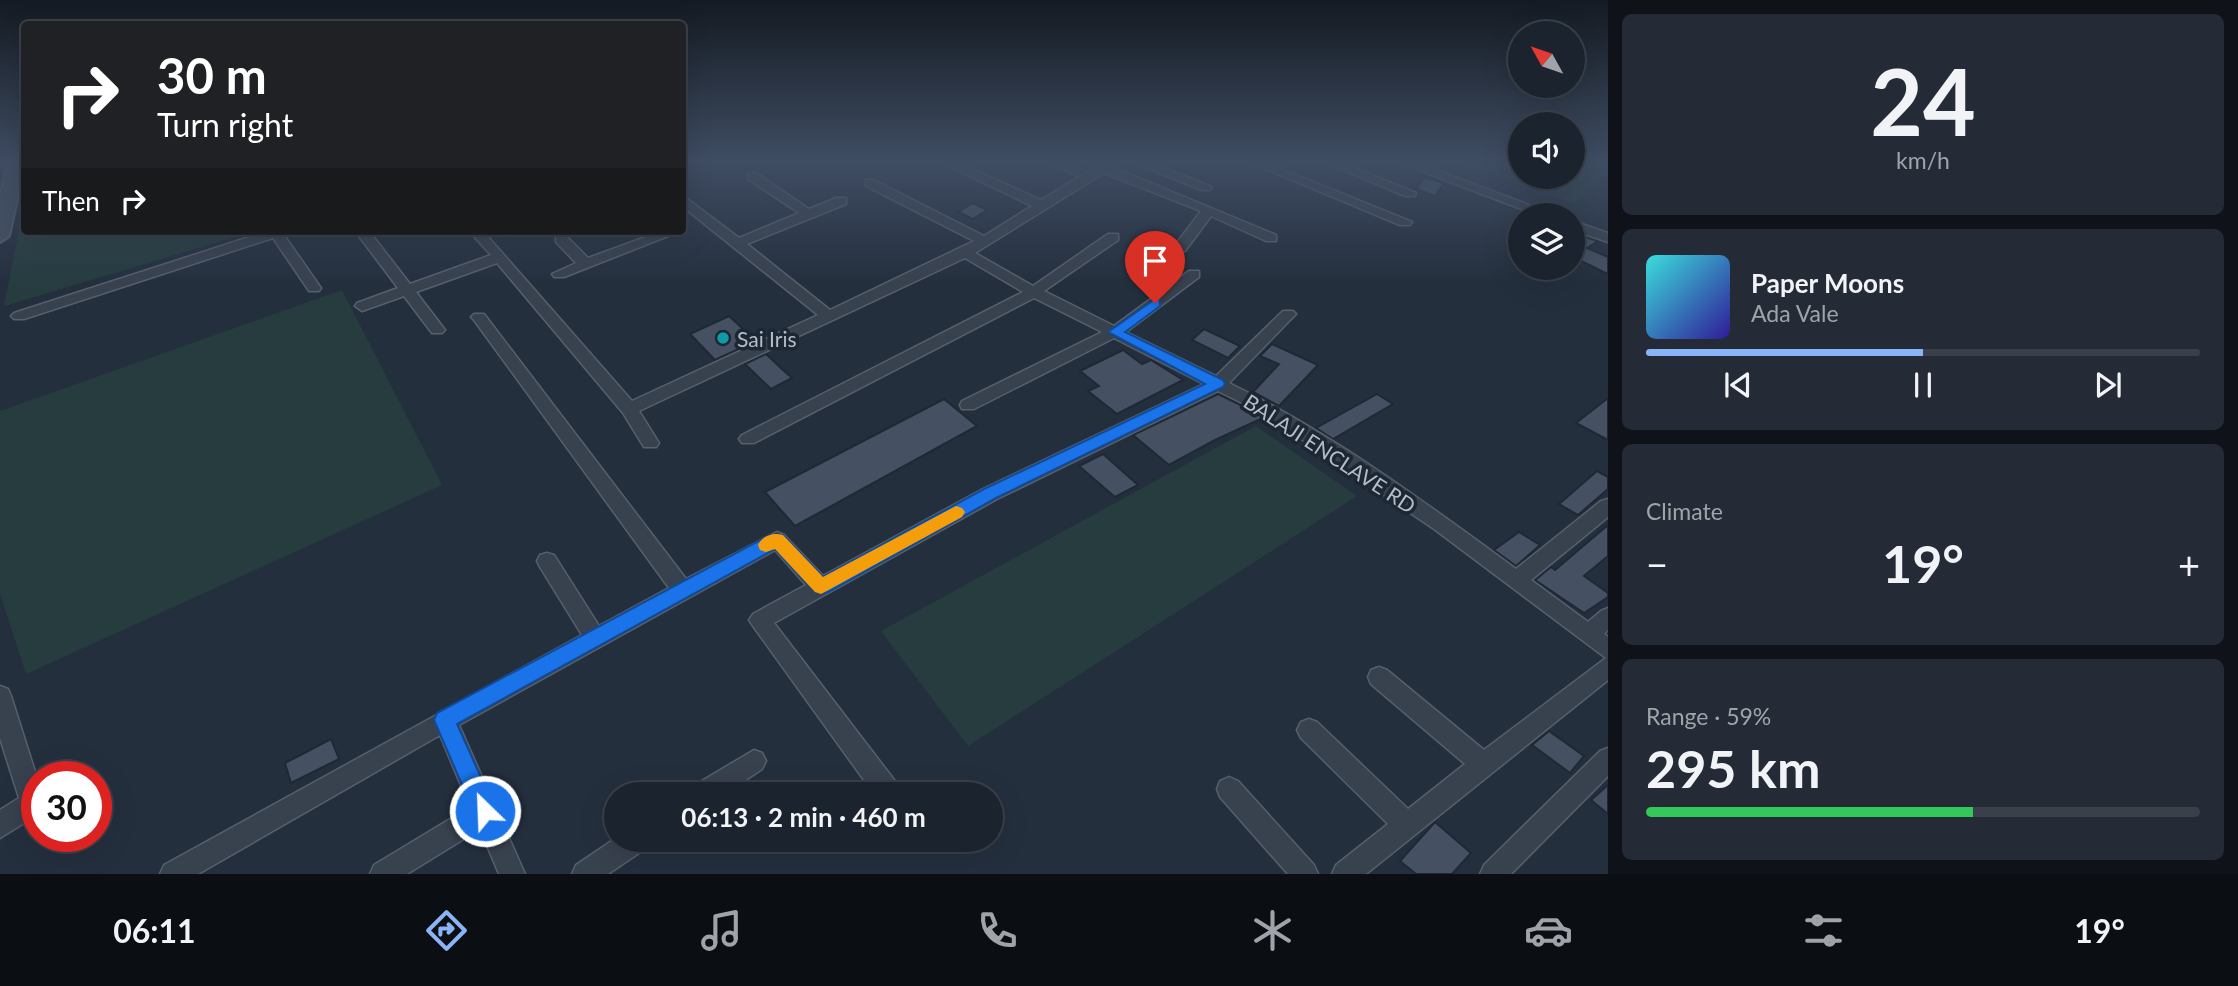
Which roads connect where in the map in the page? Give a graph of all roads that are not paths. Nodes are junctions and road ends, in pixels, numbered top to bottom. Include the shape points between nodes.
1 (6, 202) edge
2 (789, 202) edge
3 (839, 202) edge
4 (907, 202) edge
5 (1034, 202) edge
6 (1050, 202) edge
7 (1188, 202) edge
8 (1354, 202) edge
9 (686, 204) edge
10 (1043, 206) junction
11 (1209, 210) junction
12 (808, 215) junction
13 (1405, 222) dead end
14 (1585, 229) edge
15 (270, 235) edge
16 (281, 235) edge
17 (365, 235) edge
18 (480, 235) edge
19 (638, 235) edge
20 (663, 235) edge
21 (0, 236) edge
22 (1113, 237) dead end
23 (1271, 238) dead end
24 (1608, 238) edge
25 (561, 239) dead end
26 (646, 241) junction
27 (984, 241) junction
28 (737, 243) junction
29 (1180, 248) dead end
30 (965, 253) junction
31 (500, 257) junction
32 (585, 264) junction
33 (559, 274) dead end
34 (1194, 274) dead end
35 (314, 288) dead end
36 (408, 289) junction
37 (1034, 292) junction
38 (362, 306) dead end
39 (1288, 314) dead end
40 (19, 316) dead end
41 (828, 316) junction
42 (479, 317) dead end
43 (437, 330) dead end
44 (1115, 332) junction
45 (1218, 384) junction
46 (968, 405) dead end
47 (629, 409) junction
48 (748, 439) dead end
49 (650, 443) dead end
50 (1608, 506) edge
51 (547, 561) dead end
52 (1516, 580) junction
53 (821, 587) junction
54 (683, 591) junction
55 (1608, 617) edge
56 (1590, 635) junction
57 (595, 638) junction
58 (1608, 649) edge
59 (1608, 667) edge
60 (1379, 677) dead end
61 (2, 711) edge
62 (444, 720) junction
63 (1308, 730) dead end
64 (1608, 759) edge
65 (754, 761) dead end
66 (1484, 765) junction
67 (722, 782) edge
68 (880, 782) edge
69 (1229, 789) dead end
70 (485, 811) junction
71 (0, 825) edge
72 (1407, 825) junction
73 (618, 852) edge
74 (173, 874) edge
75 (383, 874) edge
76 (512, 874) edge
77 (586, 874) edge
78 (1305, 874) edge
79 (1345, 874) edge
80 (1493, 874) edge

1 - 21 main road
2 - 12 street
3 - 12 street
4 - 27 street
5 - 10 street
6 - 10 street
7 - 11 street
8 - 13 street
9 - 28 street via 701,221
10 - 27 street
11 - 23 street
11 - 29 street
12 - 28 street
14 - 24 street
15 - 40 street
16 - 35 street
17 - 36 street
18 - 31 street
19 - 26 street
20 - 26 street
22 - 37 street
25 - 32 street
26 - 32 street
27 - 30 street
28 - 41 street
30 - 37 street, BALAJI ENCLAVE RD
30 - 41 street
31 - 36 street
31 - 47 street
32 - 33 street
34 - 44 street
36 - 38 street
36 - 43 street
37 - 44 street, BALAJI ENCLAVE RD
37 - 48 street
39 - 45 street
41 - 47 street
42 - 54 street
44 - 45 street, BALAJI ENCLAVE RD
44 - 46 street
45 - 52 street, BALAJI ENCLAVE RD via 1272,411
45 - 53 street via 990,494
47 - 49 street
50 - 52 street
51 - 57 street
52 - 56 street, BALAJI ENCLAVE RD
53 - 54 street via 777,540
53 - 68 street via 760,620
54 - 57 street
55 - 56 street
56 - 58 street, BALAJI ENCLAVE RD
57 - 62 street
59 - 66 street
60 - 66 street
61 - 71 street via 33,803
62 - 70 street
62 - 74 street
63 - 72 street
64 - 80 street
65 - 67 street
66 - 72 street
69 - 78 street
70 - 75 street
70 - 76 street
72 - 79 street
73 - 77 street

